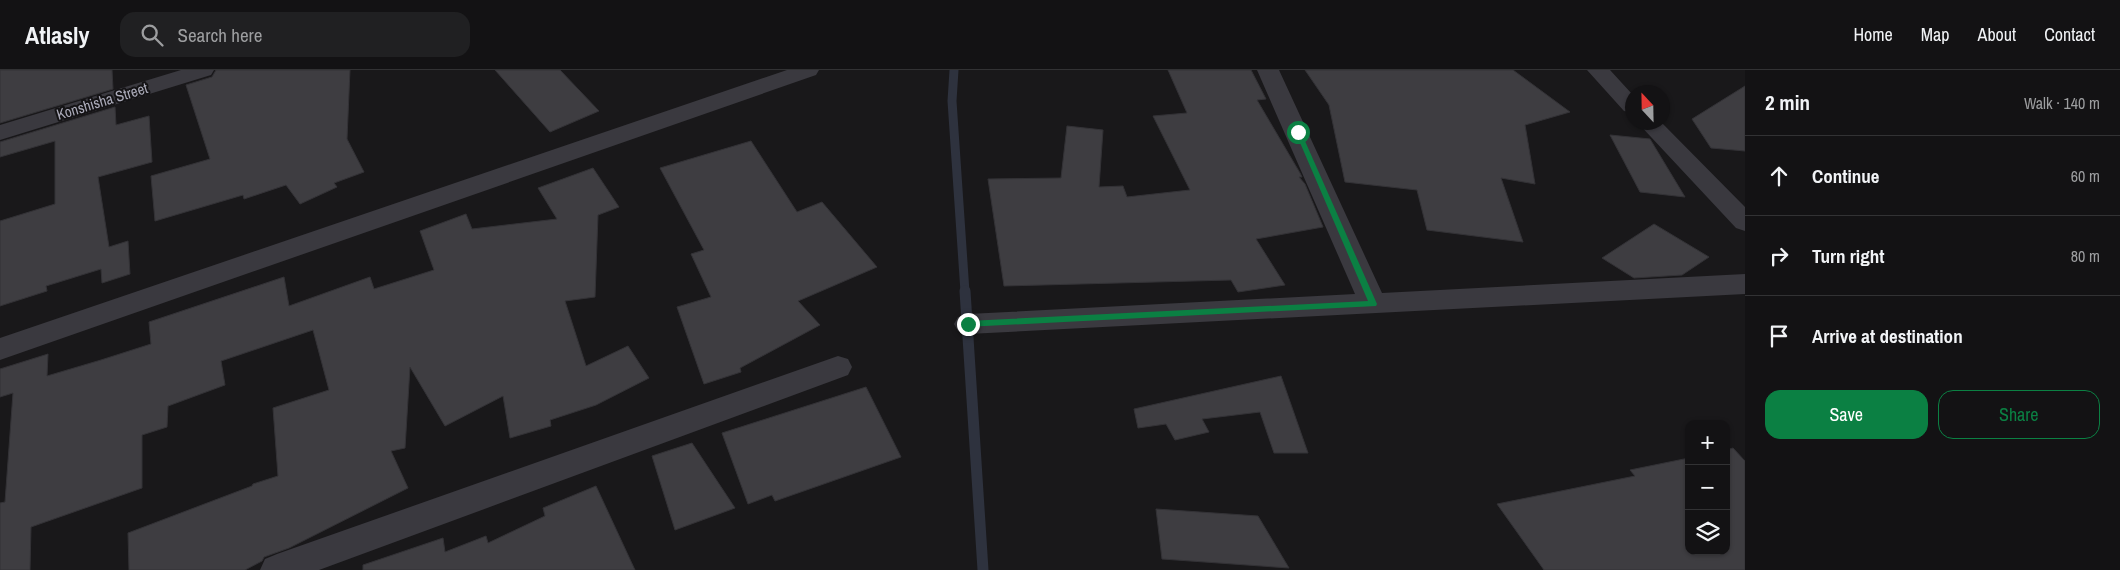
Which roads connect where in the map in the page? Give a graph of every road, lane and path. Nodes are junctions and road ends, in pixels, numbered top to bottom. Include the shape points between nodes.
1 (203, 70) edge
2 (808, 70) edge
3 (1268, 70) edge
4 (1598, 70) edge
5 (1625, 99) edge
6 (1656, 130) edge
7 (0, 133) edge
8 (1745, 222) edge
9 (1745, 284) edge
10 (1373, 304) junction
11 (968, 324) dead end
12 (0, 349) edge
13 (838, 367) dead end
14 (277, 570) edge

1 - 7 street, Konshisha Street
2 - 12 street
3 - 10 street
4 - 5 street
6 - 8 street
9 - 10 street
10 - 11 street
13 - 14 street

